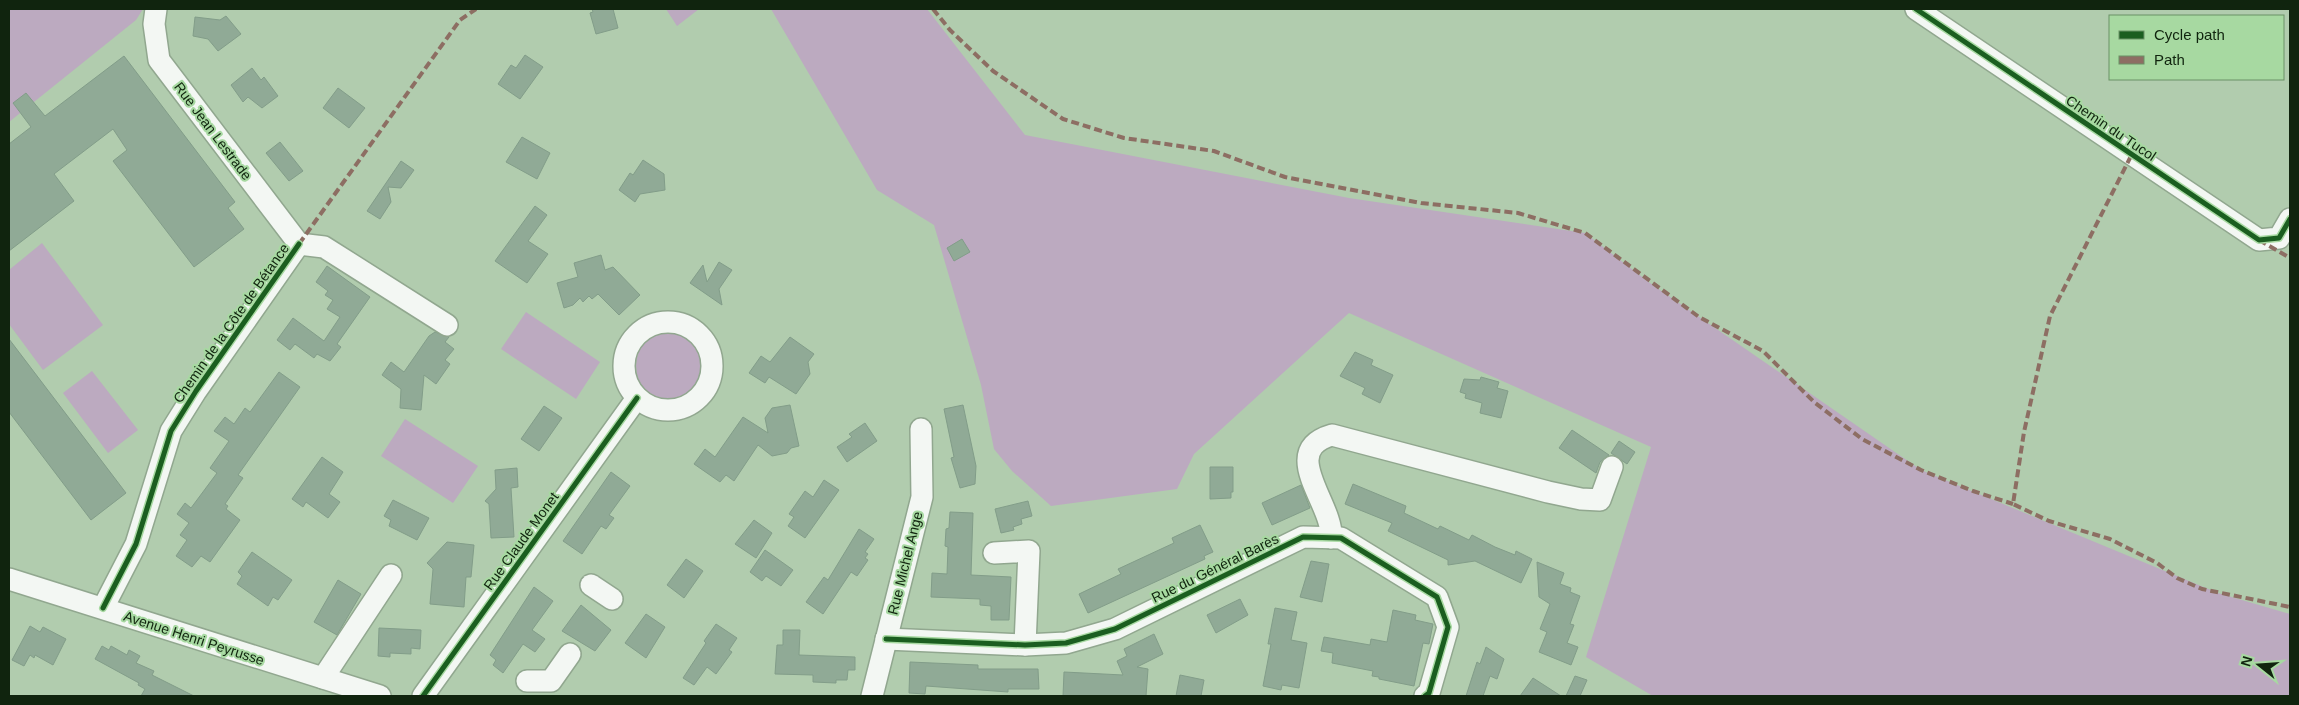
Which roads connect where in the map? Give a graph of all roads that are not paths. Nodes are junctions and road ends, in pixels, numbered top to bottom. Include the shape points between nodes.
1 (156, 9) edge
2 (1916, 9) edge
3 (2290, 218) edge
4 (300, 244) junction
5 (446, 325) dead end
6 (638, 398) junction
7 (921, 429) dead end
8 (1612, 467) dead end
9 (1332, 538) junction
10 (994, 553) dead end
11 (391, 575) dead end
12 (591, 585) dead end
13 (11, 586) edge
14 (612, 599) dead end
15 (103, 608) junction
16 (886, 639) junction
17 (1025, 645) junction
18 (570, 654) dead end
19 (323, 678) junction
20 (526, 683) edge
21 (380, 696) edge
22 (423, 696) edge
23 (872, 696) edge
24 (1425, 696) edge

1 - 4 street, Rue Jean Lestrade via 154,24 159,60
2 - 3 street, Chemin du Tucol via 2259,240 2279,238
4 - 5 street, Chemin de la Côte de Bétance via 324,247
4 - 15 street, Chemin de la Côte de Bétance via 171,431 136,544
6 - 6 street via 626,383 622,365 630,340 654,322 671,321 702,336 713,362 706,390 684,409 655,410
6 - 22 street, Rue Claude Monet
7 - 16 street, Rue Michel Ange via 922,497
8 - 9 street via 1600,500 1581,499 1497,480 1332,435 1316,441 1308,468 1330,517
9 - 17 street, Rue du Général Barès via 1304,537 1115,629 1066,643
9 - 24 street, Rue du Général Barès via 1341,538 1437,597 1448,627 1429,693
10 - 17 street via 1029,551
11 - 19 street
12 - 14 street
13 - 15 street, Avenue Henri Peyrusse
15 - 19 street, Avenue Henri Peyrusse
16 - 17 street, Rue du Général Barès
16 - 23 street, Rue Michel Ange
18 - 20 street via 551,681
19 - 21 street, Avenue Henri Peyrusse

